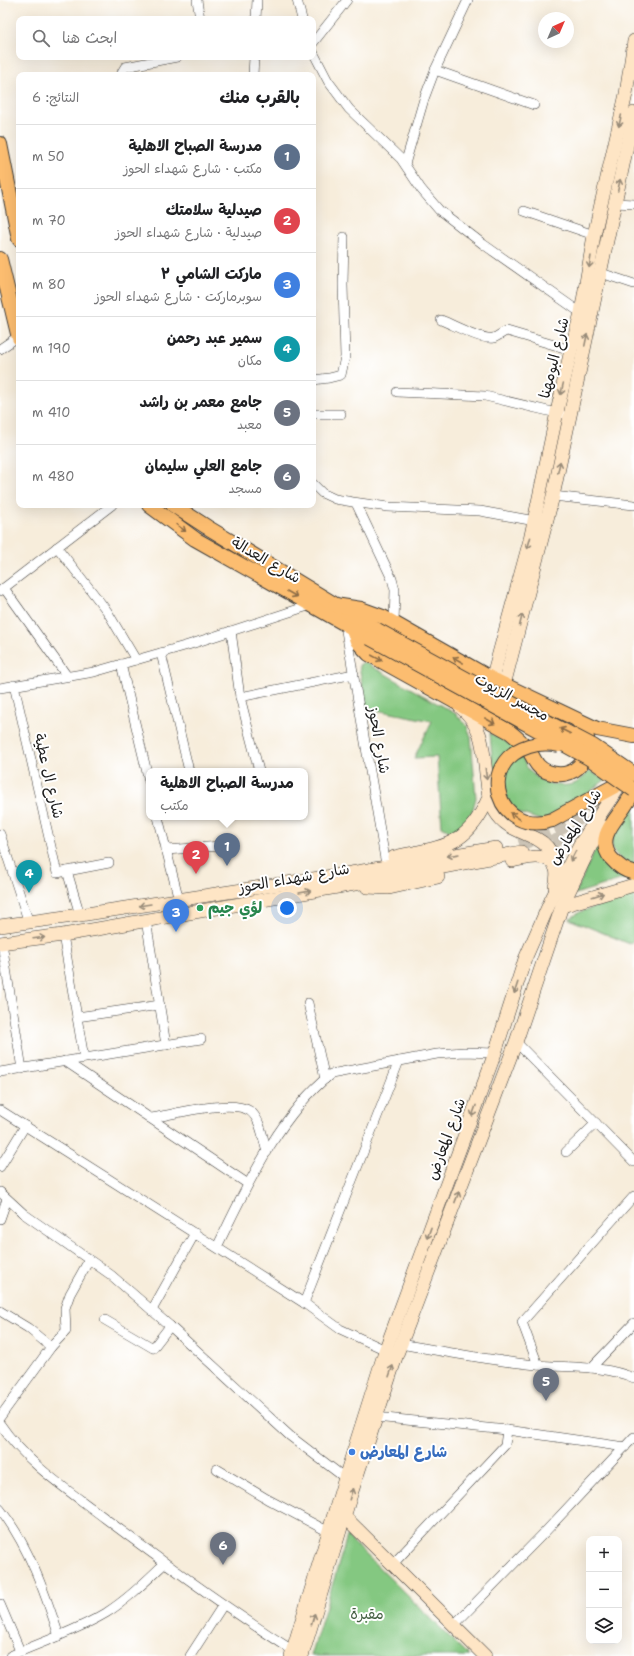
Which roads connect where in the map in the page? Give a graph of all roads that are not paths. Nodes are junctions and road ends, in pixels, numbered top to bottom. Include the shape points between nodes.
1 (197, 0) edge
2 (257, 0) edge
3 (297, 0) edge
4 (347, 0) edge
5 (468, 0) edge
6 (200, 16) edge
7 (256, 16) edge
8 (301, 16) edge
9 (316, 39) edge
10 (634, 41) edge
11 (316, 58) edge
12 (161, 60) edge
13 (254, 60) edge
14 (435, 70) junction
15 (122, 72) edge
16 (253, 72) edge
17 (534, 105) dead end
18 (634, 113) edge
19 (0, 144) edge
20 (405, 164) junction
21 (616, 203) junction
22 (634, 204) edge
23 (524, 211) dead end
24 (16, 224) edge
25 (594, 235) junction
26 (344, 237) dead end
27 (0, 259) edge
28 (601, 273) junction
29 (634, 284) edge
30 (581, 313) junction
31 (441, 320) dead end
32 (16, 325) edge
33 (16, 339) edge
34 (0, 349) edge
35 (571, 350) junction
36 (316, 380) edge
37 (397, 392) dead end
38 (557, 412) junction
39 (316, 414) edge
40 (341, 414) dead end
41 (570, 417) junction
42 (316, 487) edge
43 (553, 496) junction
44 (356, 503) junction
45 (634, 506) edge
46 (108, 508) edge
47 (153, 508) edge
48 (178, 508) edge
49 (535, 521) junction
50 (57, 547) junction
51 (2, 590) edge
52 (311, 605) junction
53 (335, 605) junction
54 (394, 624) junction
55 (349, 627) junction
56 (232, 632) junction
57 (373, 634) junction
58 (510, 638) junction
59 (161, 653) junction
60 (136, 660) junction
61 (121, 664) junction
62 (354, 674) junction
63 (67, 676) junction
64 (492, 679) junction
65 (14, 685) junction
66 (504, 685) junction
67 (0, 688) edge
68 (444, 694) junction
69 (240, 696) junction
70 (578, 721) junction
71 (634, 736) edge
72 (568, 747) junction
73 (634, 766) edge
74 (146, 768) edge
75 (188, 768) edge
76 (258, 768) edge
77 (634, 774) edge
78 (622, 782) junction
79 (633, 791) edge
80 (489, 797) junction
81 (159, 820) edge
82 (0, 834) edge
83 (221, 846) dead end
84 (520, 848) tunnel mouth
85 (166, 850) junction
86 (385, 859) junction
87 (109, 863) dead end
88 (67, 871) junction
89 (557, 872) junction
90 (634, 873) edge
91 (347, 879) junction
92 (634, 885) edge
93 (185, 899) junction
94 (556, 903) junction
95 (193, 912) junction
96 (80, 915) junction
97 (146, 920) junction
98 (29, 923) junction
99 (0, 926) edge
100 (63, 935) junction
101 (1, 943) edge
102 (525, 958) junction
103 (540, 968) junction
104 (308, 1003) dead end
105 (160, 1005) junction
106 (77, 1017) junction
107 (201, 1039) dead end
108 (516, 1042) junction
109 (166, 1045) junction
110 (495, 1053) junction
111 (84, 1058) junction
112 (65, 1061) junction
113 (399, 1061) junction
114 (22, 1069) junction
115 (0, 1072) edge
116 (325, 1079) junction
117 (0, 1110) edge
118 (150, 1118) junction
119 (596, 1123) junction
120 (25, 1126) junction
121 (267, 1152) junction
122 (566, 1152) dead end
123 (634, 1162) edge
124 (0, 1167) edge
125 (248, 1184) junction
126 (3, 1196) edge
127 (634, 1196) edge
128 (0, 1219) edge
129 (195, 1233) junction
130 (217, 1247) junction
131 (89, 1260) junction
132 (304, 1303) junction
133 (152, 1310) junction
134 (0, 1311) edge
135 (105, 1320) dead end
136 (634, 1323) edge
137 (170, 1326) junction
138 (51, 1347) junction
139 (395, 1350) junction
140 (538, 1366) junction
141 (591, 1368) junction
142 (634, 1378) edge
143 (0, 1416) edge
144 (375, 1417) junction
145 (0, 1424) edge
146 (507, 1430) junction
147 (634, 1437) edge
148 (625, 1447) junction
149 (218, 1469) dead end
150 (345, 1478) junction
151 (0, 1509) edge
152 (344, 1516) junction
153 (329, 1532) junction
154 (165, 1563) junction
155 (393, 1564) junction
156 (0, 1604) edge
157 (223, 1605) junction
158 (454, 1625) junction
159 (59, 1636) junction
160 (20, 1652) junction
161 (295, 1654) edge
162 (10, 1656) edge
163 (190, 1656) edge
164 (485, 1656) edge

1 - 6 street
2 - 7 street
3 - 8 street
4 - 9 street
5 - 14 street
10 -> 25 street, شارع البومهنا via 626,94
11 - 20 street via 328,81 349,109
12 - 15 street via 125,67
13 - 16 street
14 - 17 street
14 - 20 street
21 -> 18 street, شارع البومهنا
19 - 24 main road
20 - 30 street via 438,210
21 - 22 street
21 - 28 street, شارع البومهنا
23 - 25 street
25 -> 30 street, شارع البومهنا
26 - 36 street via 345,357 341,375
27 - 32 main road
28 - 29 street
41 -> 28 street, شارع البومهنا
30 - 35 street, شارع البومهنا
31 - 35 street via 486,338 495,338 501,332 507,331
33 - 34 street
35 -> 38 street, شارع البومهنا
37 - 38 street via 485,396
38 - 41 street
38 - 49 street, شارع البومهنا
39 - 40 street
43 -> 41 street, شارع البومهنا
42 - 44 street via 335,499
43 - 45 street
58 -> 43 street, شارع البومهنا
44 - 49 street via 480,511
44 - 54 street via 392,579 395,595
46 - 50 street
47 -> 52 main road, شارع العدالة via 195,539
48 - 53 main road, شارع العدالة
49 -> 58 street, شارع البومهنا
50 - 51 street
50 - 60 street via 107,611
51 - 63 street
52 - 55 main road, شارع العدالة
52 - 56 street
53 - 54 main road via 361,609
53 - 57 main road, شارع العدالة
64 -> 54 main road
55 - 57 main road, شارع العدالة
55 - 62 street, شارع الحوز
55 -> 68 main road via 368,654
56 - 59 street
56 - 69 street
57 - 72 main road, مجسر الزيوت, bridge
77 -> 57 main road, مجسر الزيوت, bridge via 593,746
58 - 64 street, شارع البومهنا
58 - 66 street, شارع البومهنا
59 - 60 street
59 - 75 street
60 - 61 street
61 - 63 street
61 - 74 street
62 - 69 street
62 - 86 street, شارع الحوز
63 - 65 street
64 - 66 main road
65 - 67 street
65 - 88 street, شارع ال عطية via 57,873
66 - 70 main road
68 -> 70 main road via 510,732 524,744 537,765 546,772 569,772 585,758 589,741
68 -> 80 street via 468,713 478,727 482,739
69 - 76 street
70 - 71 main road via 606,732
78 -> 72 main road, bridge via 552,820 531,823 511,814 502,802 498,789 499,774 505,761 524,747 532,745 548,743
72 - 79 main road, مجسر الزيوت, bridge via 602,767
73 - 78 street, شارع المعارض
78 -> 94 street, شارع المعارض via 580,844
79 - 90 main road via 626,806 609,827 606,848 612,859 623,869
79 - 94 street, شارع المعارض via 611,813
80 - 86 street via 479,818 455,841
80 - 89 street via 494,810 504,822 545,845 554,859
81 - 85 street
82 - 98 street
83 - 85 street
84 - 91 street, شارع شهداء الحوز
85 - 93 street
86 - 91 street via 366,864
87 - 88 street
88 - 96 street
89 - 91 street via 553,862 537,856 389,888 374,888
89 - 94 street
91 - 93 street, شارع شهداء الحوز
95 -> 91 street, شارع شهداء الحوز
94 -> 92 street
93 - 95 street
93 -> 96 street, شارع شهداء الحوز
94 - 102 street, شارع المعارض
94 - 103 street, شارع المعارض
95 - 97 street, شارع شهداء الحوز
96 - 98 street, شارع شهداء الحوز
97 - 100 street, شارع شهداء الحوز
97 - 105 street
98 - 99 street, شارع شهداء الحوز
101 -> 100 street, شارع شهداء الحوز
100 - 106 street
101 - 114 street
102 - 103 street
102 -> 110 street, شارع المعارض
103 - 108 street, شارع المعارض
104 - 116 street
105 - 106 street
105 - 109 street
106 - 111 street
107 - 109 street
108 - 119 street
139 -> 108 street, شارع المعارض
109 - 111 street
110 - 113 street via 437,1054
110 -> 139 street, شارع المعارض
111 - 112 street
112 - 114 street
112 - 118 street
113 - 116 street via 331,1074
113 - 132 street
114 - 115 street
116 - 121 street via 282,1127
117 - 120 street
118 - 121 street via 222,1106 239,1106 250,1111 257,1120
118 - 125 street
119 - 122 street
119 - 123 street
120 - 124 street
120 - 129 street
121 - 125 street
125 - 130 street
126 - 128 street
126 - 131 street
127 - 140 street via 522,1322
129 - 130 street
129 - 133 street
130 - 132 street
131 - 133 street
131 - 138 street via 65,1308 66,1331
132 - 139 street via 340,1329
133 - 137 street
134 - 138 street via 28,1328
135 - 137 street via 153,1348
136 - 141 street
137 - 150 street via 290,1436
138 - 143 street
139 - 140 street via 467,1356
144 -> 139 street, شارع المعارض
139 - 150 street, شارع المعارض
140 - 141 street
141 - 142 street
144 - 146 street
152 -> 144 street, شارع المعارض
145 - 154 street via 40,1469
146 - 148 street
146 - 155 street via 504,1444
147 - 148 street
148 - 158 street
149 - 153 street
150 - 153 street, شارع المعارض
151 - 159 street via 12,1524 47,1598
152 - 155 street
161 -> 152 street, شارع المعارض
153 - 161 street, شارع المعارض
154 - 157 street
154 - 159 street via 138,1589 106,1613
155 - 158 street
156 - 160 street
157 - 161 street
157 - 163 street
158 - 164 street
159 - 160 street
160 - 162 street

